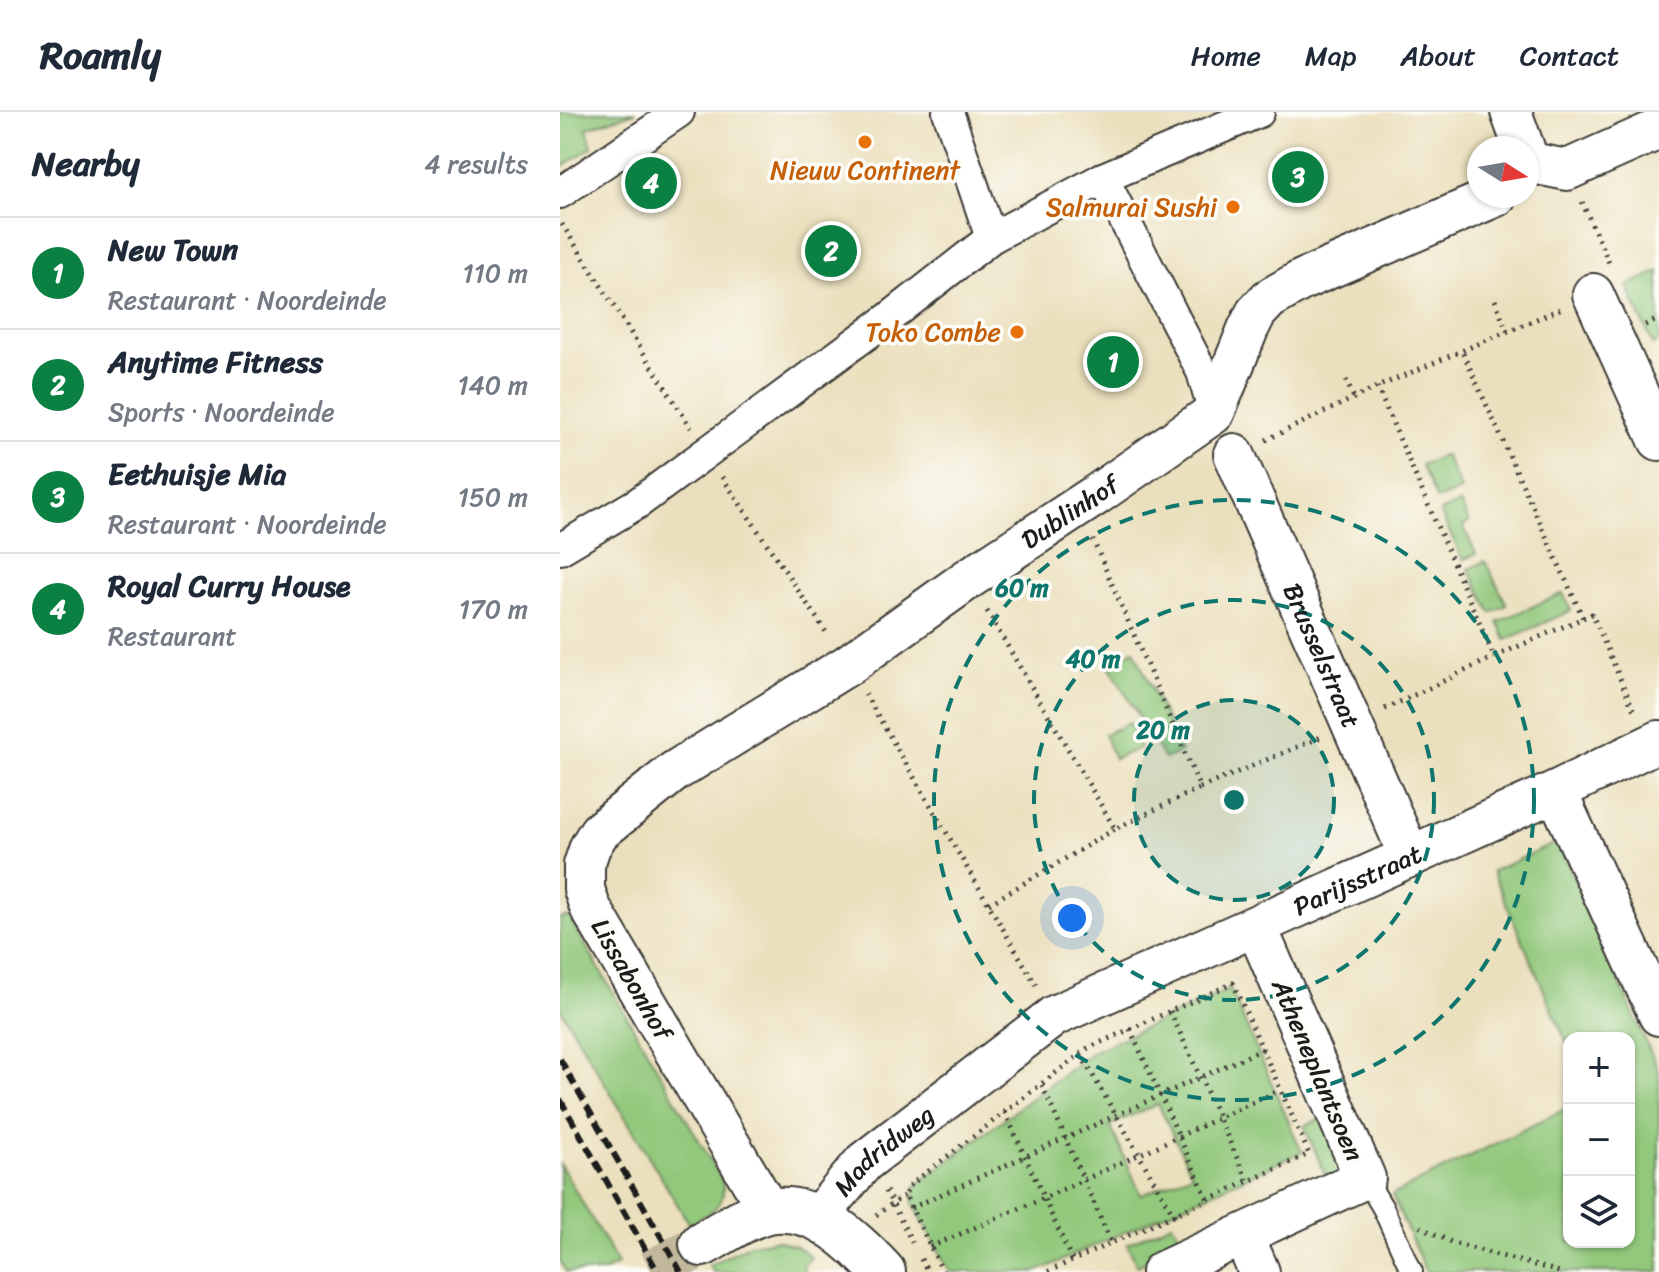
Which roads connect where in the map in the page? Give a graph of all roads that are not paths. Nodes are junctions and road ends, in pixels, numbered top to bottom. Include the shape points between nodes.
1 (679, 112) edge
2 (948, 112) edge
3 (1259, 112) edge
4 (1511, 112) edge
5 (1659, 129) edge
6 (1520, 136) edge
7 (1539, 164) edge
8 (1103, 178) junction
9 (560, 193) edge
10 (1468, 208) edge
11 (991, 238) junction
12 (1593, 294) road end
13 (1214, 413) junction
14 (1659, 440) edge
15 (1234, 454) road end
16 (560, 549) edge
17 (848, 665) joint
18 (1657, 742) edge
19 (1556, 791) junction
20 (1410, 857) junction
21 (572, 860) edge
22 (1256, 926) junction
23 (1659, 1015) edge
24 (1054, 1016) joint
25 (1374, 1193) junction
26 (769, 1211) junction
27 (818, 1217) junction
28 (1243, 1235) junction
29 (702, 1244) tunnel mouth
30 (1177, 1267) edge
31 (883, 1272) edge
32 (1259, 1272) edge
33 (1412, 1272) edge

1 - 9 street
2 - 11 street
3 - 8 street
4 - 6 street
5 - 7 street via 1567,170
8 - 11 street
8 - 13 street via 1202,372
10 - 13 street via 1269,299 1248,329
11 - 16 street via 649,494
12 - 14 street
13 - 17 street, Dublinhof
15 - 20 street, Brusselstraat
17 - 21 street, Lissabonhof via 675,771
18 - 19 street, Parijsstraat
19 - 20 street, Parijsstraat
19 - 23 street
20 - 22 street, Parijsstraat
21 - 26 street, Lissabonhof via 602,930
22 - 24 street, Parijsstraat
22 - 25 street, Atheneplantsoen
24 - 27 street, Madridweg via 864,1162
25 - 28 street, Atheneplantsoen
25 - 33 lane
26 - 27 street, Madridweg
26 - 29 street, Madridweg
27 - 31 street
28 - 30 street, Atheneplantsoen
28 - 32 street

